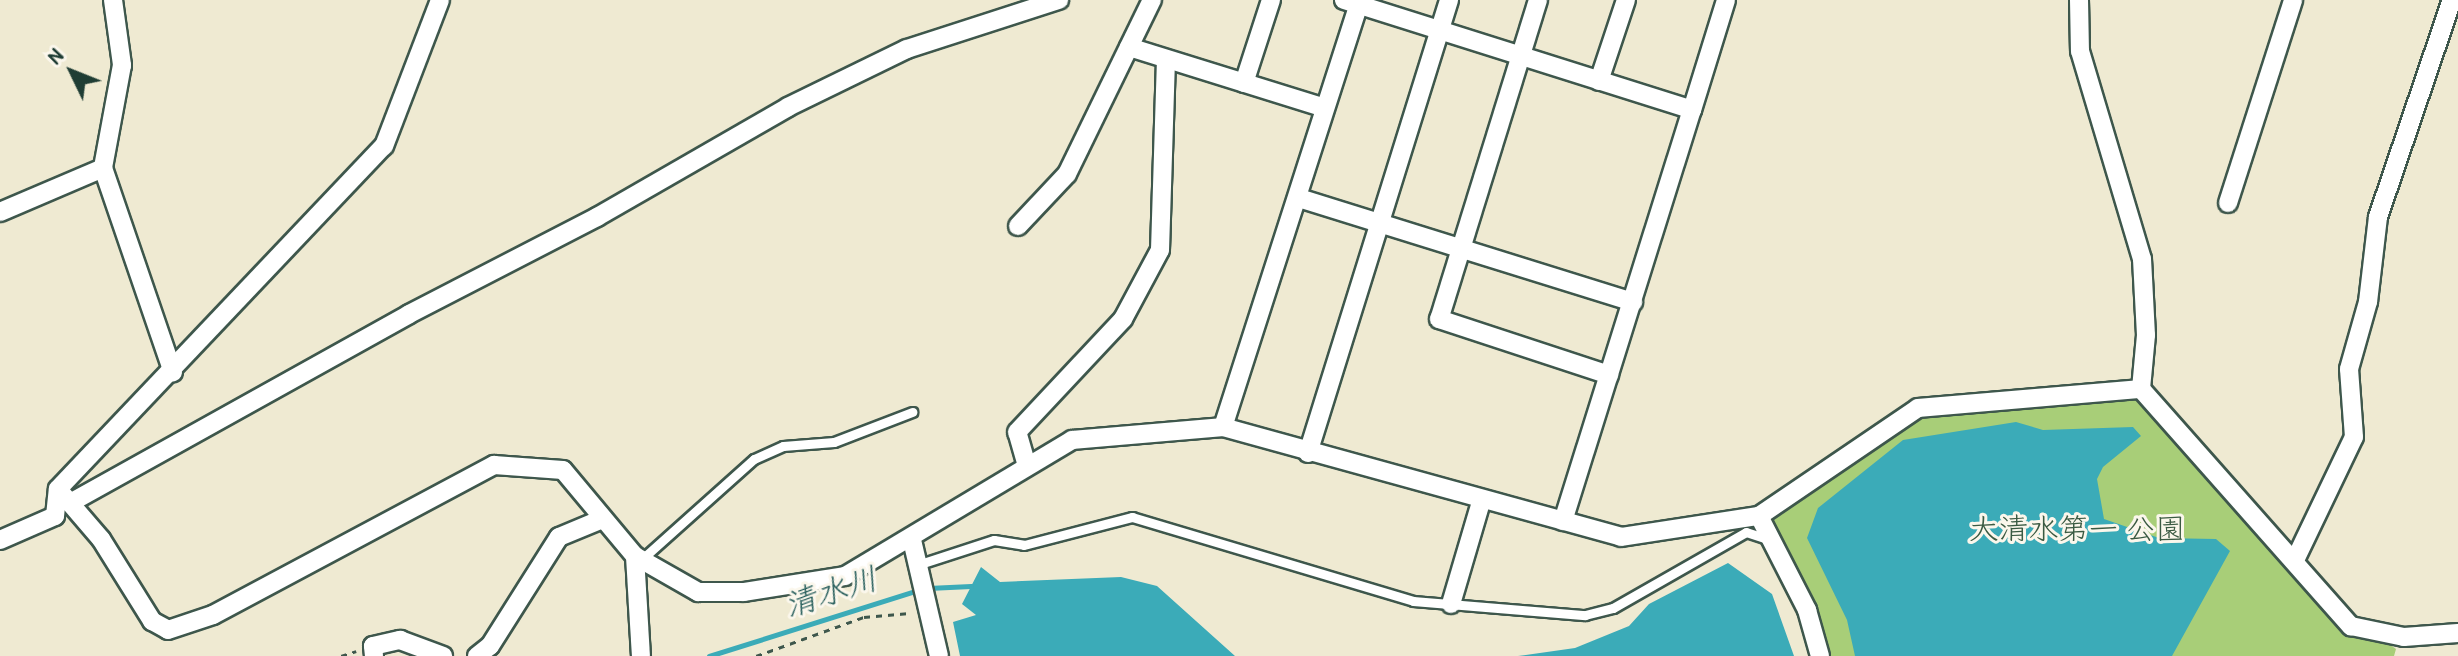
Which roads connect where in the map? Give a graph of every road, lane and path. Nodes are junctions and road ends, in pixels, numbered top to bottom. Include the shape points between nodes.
1 (113, 0) edge
2 (440, 0) edge
3 (1059, 0) edge
4 (1152, 0) edge
5 (1271, 0) edge
6 (1449, 0) edge
7 (1538, 0) edge
8 (1626, 0) edge
9 (1726, 0) edge
10 (2079, 0) edge
11 (2293, 0) edge
12 (2452, 0) edge
13 (1354, 1) edge
14 (1439, 30) junction
15 (1129, 47) junction
16 (1520, 57) junction
17 (1166, 60) junction
18 (1599, 81) junction
19 (1244, 83) junction
20 (1325, 108) junction
21 (1692, 110) junction
22 (103, 168) junction
23 (1299, 198) junction
24 (2228, 203) dead end
25 (0, 212) edge
26 (1379, 225) junction
27 (1018, 226) dead end
28 (1461, 248) junction
29 (1633, 302) junction
30 (173, 372) junction
31 (1609, 375) junction
32 (2141, 389) junction
33 (912, 412) dead end
34 (1223, 427) junction
35 (1308, 453) junction
36 (1027, 466) junction
37 (64, 496) junction
38 (1482, 499) junction
39 (1759, 516) junction
40 (600, 520) junction
41 (1563, 521) junction
42 (0, 540) edge
43 (912, 540) junction
44 (1776, 547) junction
45 (638, 558) junction
46 (2295, 560) junction
47 (921, 570) junction
48 (1451, 604) junction
49 (929, 610) junction
50 (2458, 633) edge
51 (2404, 637) junction
52 (374, 656) edge
53 (443, 656) edge
54 (477, 656) edge
55 (641, 656) edge
56 (756, 656) edge
57 (939, 656) edge
58 (1820, 656) edge
59 (2402, 656) edge

1 - 22 street via 122,65
2 - 30 street via 384,146
3 - 37 street via 907,49 788,107 597,217
4 - 15 street
5 - 19 street
6 - 14 street
7 - 16 street
8 - 18 street
9 - 21 street
10 - 32 street via 2080,51 2142,259 2146,335
11 - 24 street
12 - 46 street via 2378,217 2368,302 2349,369 2354,437
13 - 14 street
13 - 20 street
14 - 16 street
14 - 26 street
15 - 17 street
15 - 27 street via 1067,174
16 - 18 street
16 - 28 street
17 - 19 street
17 - 36 street via 1160,250 1123,319 1017,432
18 - 21 street
19 - 20 street
20 - 23 street
21 - 29 street
22 - 25 street
22 - 30 street
23 - 26 street
23 - 34 street
26 - 28 street
26 - 35 street
28 - 29 street
28 - 31 street via 1439,319
29 - 31 street
30 - 37 street
31 - 41 street
32 - 39 street via 1918,408
32 - 46 street
33 - 45 lane via 834,442 783,446 754,459
34 - 35 street
34 - 36 street via 1072,440
35 - 38 street
36 - 43 street
37 - 40 street via 101,539 152,621 168,630 213,615 494,465 563,470
37 - 42 street via 55,516
38 - 41 street
38 - 48 street
39 - 41 street via 1621,537
39 - 44 street
40 - 45 street
40 - 54 street via 551,546 490,646
43 - 45 street via 845,576 744,592 698,592
43 - 47 street
44 - 48 lane via 1758,533 1746,532 1613,608 1585,615
44 - 58 street via 1807,610
45 - 55 street
46 - 51 street via 2351,626
47 - 48 lane via 994,540 1024,545 1132,517 1413,601
47 - 49 street
49 - 56 path via 864,617
49 - 57 street
50 - 51 street
51 - 59 street
52 - 53 street via 373,646 400,640

